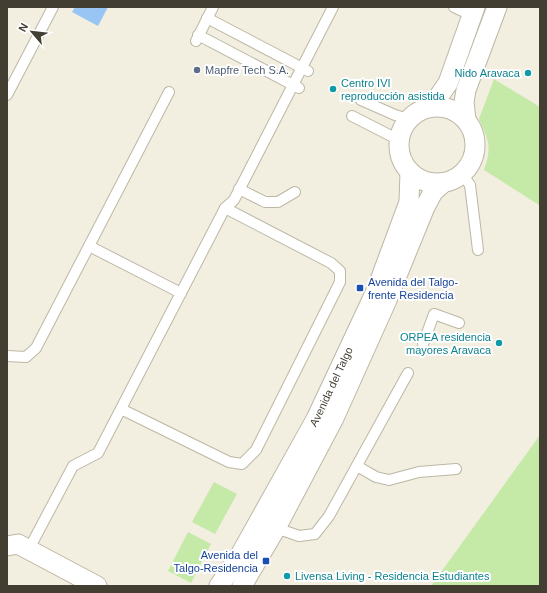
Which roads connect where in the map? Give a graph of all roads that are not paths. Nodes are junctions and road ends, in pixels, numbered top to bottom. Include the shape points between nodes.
1 (53, 7) edge
2 (213, 7) edge
3 (333, 7) edge
4 (454, 7) edge
5 (497, 7) edge
6 (473, 11) edge
7 (207, 18) junction
8 (305, 70) junction
9 (296, 86) junction
10 (169, 92) dead end
11 (7, 95) edge
12 (361, 100) dead end
13 (429, 108) junction
14 (352, 116) dead end
15 (409, 119) junction
16 (466, 120) junction
17 (399, 140) junction
18 (410, 172) junction
19 (462, 174) junction
20 (443, 183) junction
21 (239, 189) junction
22 (295, 192) dead end
23 (225, 208) junction
24 (89, 246) junction
25 (478, 250) dead end
26 (181, 293) junction
27 (459, 324) dead end
28 (423, 344) dead end
29 (7, 356) edge
30 (408, 374) dead end
31 (121, 409) junction
32 (357, 466) junction
33 (456, 468) dead end
34 (276, 528) junction
35 (8, 545) edge
36 (29, 549) junction
37 (97, 586) edge
38 (219, 586) edge
39 (242, 586) edge

1 - 11 lane
2 - 7 lane
3 - 8 lane
4 - 6 lane
5 - 16 street via 466,90
6 - 13 street via 448,83
7 - 8 lane
7 - 9 lane via 197,38
8 - 9 lane
9 - 21 lane
10 - 24 lane
12 - 15 lane
13 - 15 street
13 - 16 street via 449,108
14 - 17 lane
15 - 17 street via 402,129
16 - 19 street via 475,141 470,164
17 - 18 street via 399,152
18 - 20 street via 419,179
18 - 38 street, Avenida del Talgo via 409,202 376,291 316,419 239,557
19 - 20 street
19 - 25 lane via 470,185
20 - 34 street, Avenida del Talgo via 433,192 425,207 334,418
21 - 22 lane via 265,202 278,202
21 - 23 lane via 234,200
23 - 26 lane
23 - 31 lane via 331,263 340,271 340,282 256,450 242,464 229,462
24 - 26 lane
24 - 29 lane via 36,348 26,357
26 - 31 lane
27 - 28 lane via 434,314
30 - 32 lane
31 - 36 lane via 98,453 73,466
32 - 33 lane via 376,477 389,480 419,472
32 - 34 lane via 329,516 314,534 299,536
34 - 39 street, Avenida del Talgo
35 - 36 street via 18,544
36 - 37 street

